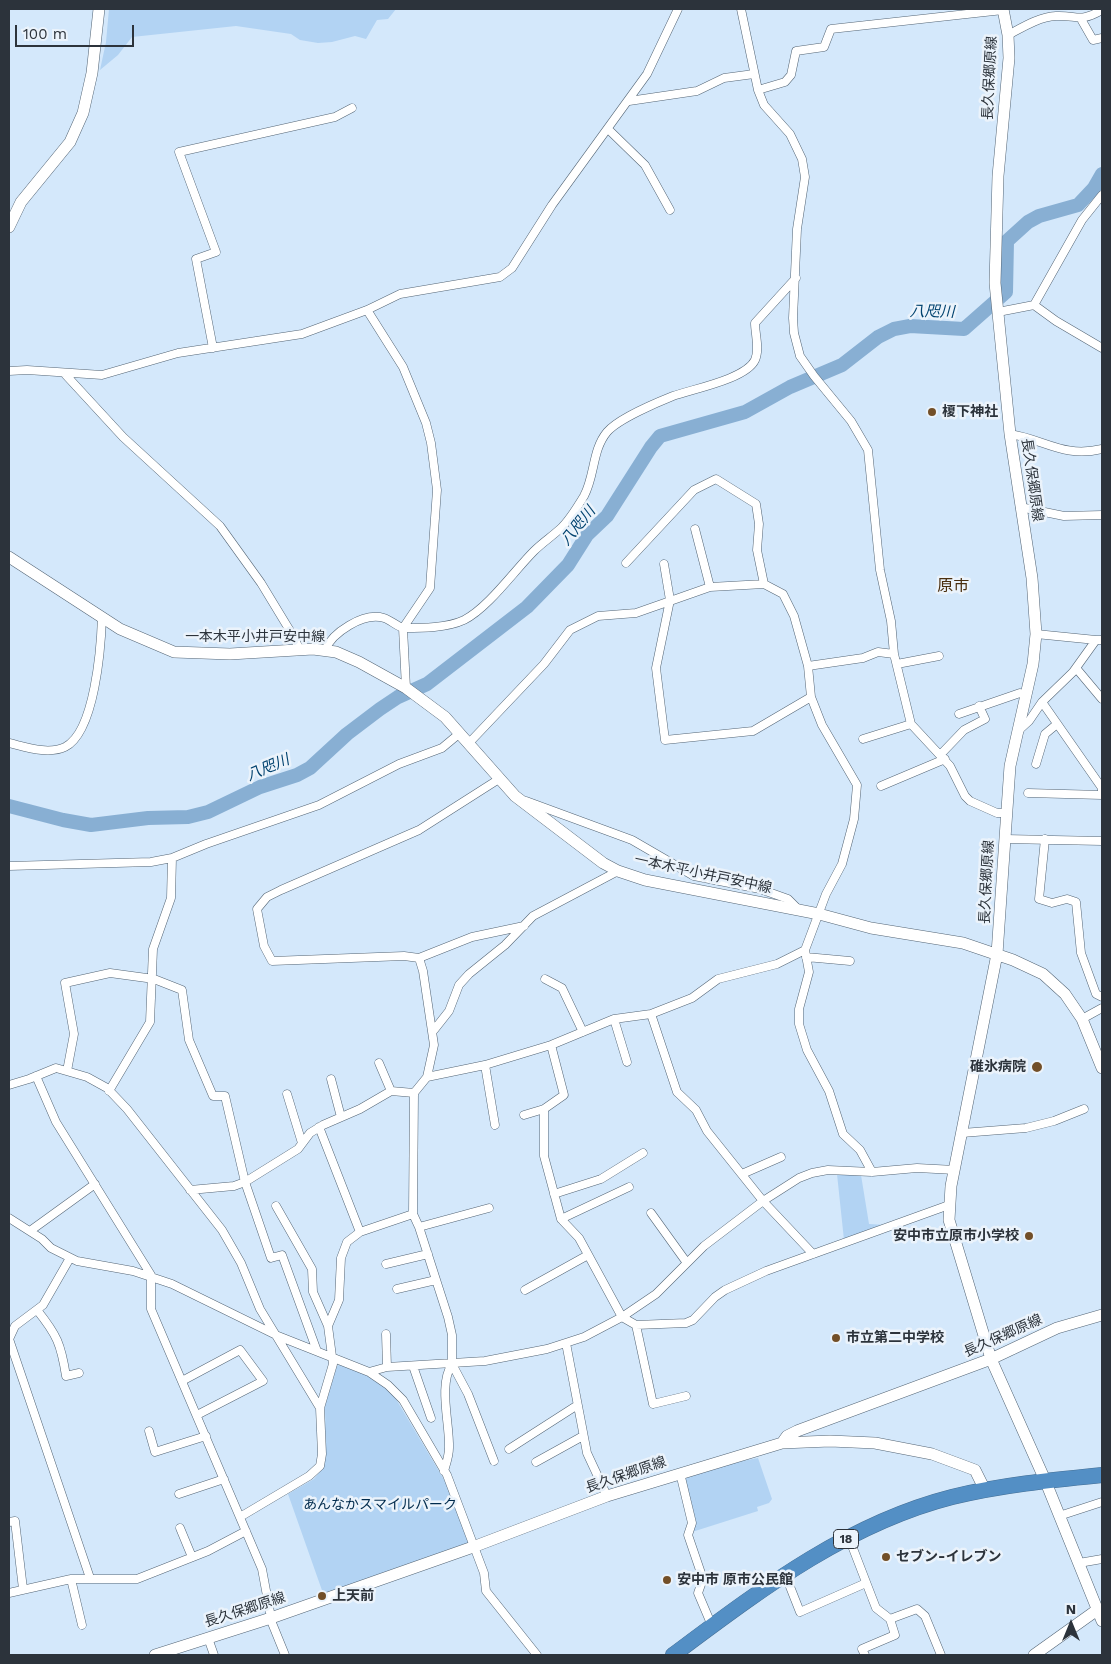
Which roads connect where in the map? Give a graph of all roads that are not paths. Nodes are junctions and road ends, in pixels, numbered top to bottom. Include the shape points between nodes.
1 (99, 9) edge
2 (678, 9) edge
3 (740, 9) edge
4 (1003, 9) edge
5 (1102, 10) edge
6 (1081, 19) junction
7 (1008, 35) junction
8 (1102, 38) edge
9 (754, 74) junction
10 (758, 90) junction
11 (629, 101) junction
12 (352, 108) dead end
13 (608, 129) junction
14 (1102, 195) edge
15 (670, 210) dead end
16 (9, 227) edge
17 (796, 278) junction
18 (1034, 305) junction
19 (367, 310) junction
20 (998, 312) junction
21 (213, 348) junction
22 (1102, 348) edge
23 (9, 371) edge
24 (64, 373) junction
25 (1010, 434) junction
26 (1102, 449) edge
27 (1020, 507) junction
28 (1102, 515) edge
29 (695, 529) dead end
30 (9, 556) edge
31 (626, 562) dead end
32 (664, 564) dead end
33 (764, 584) junction
34 (710, 587) junction
35 (670, 600) junction
36 (102, 618) junction
37 (403, 628) junction
38 (1036, 634) junction
39 (1099, 640) edge
40 (299, 649) junction
41 (325, 650) junction
42 (894, 654) junction
43 (939, 656) dead end
44 (897, 664) junction
45 (808, 666) junction
46 (1076, 668) junction
47 (406, 688) junction
48 (1027, 695) junction
49 (811, 697) junction
50 (1102, 699) edge
51 (1042, 702) junction
52 (979, 706) junction
53 (959, 714) dead end
54 (911, 724) junction
55 (1057, 724) junction
56 (1018, 731) junction
57 (460, 733) junction
58 (862, 739) dead end
59 (9, 743) edge
60 (469, 744) junction
61 (943, 757) junction
62 (1036, 764) dead end
63 (499, 779) junction
64 (881, 786) dead end
65 (1028, 793) dead end
66 (1102, 795) edge
67 (519, 798) junction
68 (1006, 813) junction
69 (1005, 839) junction
70 (1045, 839) junction
71 (1102, 841) edge
72 (172, 858) junction
73 (9, 866) edge
74 (618, 871) junction
75 (798, 910) junction
76 (819, 914) junction
77 (524, 926) junction
78 (805, 954) junction
79 (997, 954) junction
80 (419, 958) junction
81 (850, 962) dead end
82 (150, 978) junction
83 (546, 978) dead end
84 (1102, 998) edge
85 (1102, 1008) edge
86 (651, 1014) junction
87 (614, 1019) junction
88 (1082, 1019) junction
89 (434, 1030) junction
90 (583, 1032) junction
91 (551, 1046) junction
92 (627, 1062) dead end
93 (378, 1063) dead end
94 (485, 1065) junction
95 (1102, 1068) edge
96 (67, 1071) junction
97 (36, 1076) junction
98 (427, 1077) junction
99 (331, 1079) dead end
100 (9, 1085) edge
101 (391, 1090) junction
102 (109, 1091) junction
103 (414, 1093) junction
104 (286, 1094) dead end
105 (544, 1109) junction
106 (1084, 1109) dead end
107 (524, 1115) dead end
108 (341, 1117) junction
109 (495, 1125) dead end
110 (319, 1127) junction
111 (962, 1133) junction
112 (302, 1143) junction
113 (643, 1152) dead end
114 (781, 1157) dead end
115 (954, 1170) junction
116 (872, 1172) junction
117 (742, 1174) junction
118 (246, 1182) junction
119 (95, 1184) junction
120 (628, 1187) dead end
121 (190, 1190) junction
122 (554, 1194) junction
123 (763, 1201) junction
124 (949, 1205) junction
125 (276, 1206) dead end
126 (489, 1208) dead end
127 (651, 1213) dead end
128 (413, 1214) junction
129 (9, 1218) edge
130 (560, 1219) junction
131 (419, 1227) junction
132 (30, 1231) junction
133 (360, 1232) junction
134 (428, 1254) junction
135 (813, 1254) junction
136 (588, 1255) junction
137 (70, 1258) junction
138 (687, 1263) junction
139 (386, 1264) dead end
140 (152, 1275) junction
141 (436, 1280) junction
142 (397, 1290) dead end
143 (525, 1290) dead end
144 (37, 1310) junction
145 (1102, 1315) edge
146 (622, 1317) junction
147 (636, 1325) junction
148 (328, 1326) junction
149 (386, 1334) dead end
150 (278, 1336) junction
151 (566, 1343) junction
152 (317, 1350) junction
153 (333, 1356) junction
154 (991, 1358) junction
155 (452, 1364) junction
156 (413, 1366) junction
157 (387, 1367) junction
158 (370, 1372) junction
159 (78, 1373) dead end
160 (182, 1381) junction
161 (686, 1396) dead end
162 (576, 1406) junction
163 (320, 1408) junction
164 (197, 1415) junction
165 (431, 1418) dead end
166 (150, 1431) dead end
167 (206, 1436) junction
168 (583, 1436) junction
169 (782, 1442) junction
170 (509, 1449) dead end
171 (494, 1461) dead end
172 (536, 1462) dead end
173 (444, 1471) junction
174 (680, 1473) junction
175 (1102, 1476) edge
176 (224, 1479) junction
177 (1045, 1480) junction
178 (985, 1490) junction
179 (179, 1494) dead end
180 (608, 1496) junction
181 (1102, 1502) edge
182 (1059, 1516) junction
183 (240, 1517) junction
184 (9, 1522) edge
185 (180, 1528) dead end
186 (246, 1531) junction
187 (849, 1538) junction
188 (473, 1547) junction
189 (192, 1557) junction
190 (1102, 1559) edge
191 (1078, 1563) junction
192 (785, 1574) junction
193 (90, 1578) junction
194 (71, 1579) junction
195 (866, 1583) junction
196 (23, 1589) junction
197 (9, 1593) edge
198 (1097, 1610) junction
199 (271, 1618) junction
200 (890, 1619) junction
201 (1102, 1621) edge
202 (82, 1625) dead end
203 (712, 1626) junction
204 (208, 1638) junction
205 (1048, 1651) edge
206 (155, 1655) edge
207 (214, 1655) edge
208 (285, 1655) edge
209 (537, 1655) edge
210 (673, 1655) edge
211 (864, 1655) edge
212 (941, 1655) edge
213 (1034, 1655) edge

1 - 16 main road via 92,73 83,114 70,142 21,202
2 - 11 street via 647,74
3 - 9 street
4 - 7 main road, 長久保郷原線
4 - 10 street via 831,29 824,48 796,50 791,75 785,82
5 - 6 street
6 - 7 street via 1042,18
6 - 8 street via 1093,40
7 - 20 main road, 長久保郷原線 via 995,246
9 - 10 street
9 - 11 street via 724,78 697,91
10 - 17 street via 764,105 790,134 802,159 805,177 797,229
11 - 13 street
12 - 21 street via 335,117 179,152 216,252 196,258
13 - 15 street via 645,165
13 - 19 street via 552,205 512,268 500,277 400,294
14 - 18 street via 1082,220
17 - 37 street via 756,323 757,353 755,362 748,369 722,381 672,396 615,425 607,432 594,459 585,494 561,528 533,552 504,584 469,617 448,625
17 - 42 street via 793,318 800,356 851,421 868,450 880,570
18 - 20 street
18 - 22 street
19 - 21 street via 302,334
19 - 37 street via 403,366 426,423 437,490 430,588
20 - 25 main road, 長久保郷原線
21 - 24 street via 178,353 102,375
23 - 24 street
24 - 40 street via 123,437 220,526 261,583
25 - 26 street via 1069,452 1084,454
25 - 27 main road, 長久保郷原線
27 - 28 street via 1064,516
27 - 38 main road, 長久保郷原線 via 1032,578
29 - 34 street
30 - 36 main road, 一本木平小井戸安中線
31 - 33 street via 694,490 716,479 756,504 759,524 757,550
32 - 35 street
33 - 34 street
33 - 45 street via 783,594 794,616
34 - 35 street
35 - 49 street via 656,668 665,740 753,731
35 - 60 street via 636,613 598,616 570,630 544,664
36 - 40 main road, 一本木平小井戸安中線 via 138,638 174,652 230,654
36 - 59 street via 93,695 74,740 66,747 42,750
37 - 41 street via 384,618 358,620 328,643
37 - 47 street
38 - 39 street
38 - 48 main road, 長久保郷原線
39 - 46 street
40 - 41 main road, 一本木平小井戸安中線
41 - 47 main road, 一本木平小井戸安中線 via 359,662
42 - 44 street
42 - 45 street via 878,652 863,658
43 - 44 street
44 - 54 street
45 - 49 street
46 - 50 street
46 - 51 street
47 - 57 main road, 一本木平小井戸安中線
48 - 52 street via 1020,693
48 - 56 main road, 長久保郷原線
49 - 76 street via 822,725 857,785 854,819 842,864
51 - 55 street
51 - 56 street
52 - 53 street
52 - 61 street via 985,719 964,730
54 - 58 street
54 - 61 street
55 - 62 street via 1045,734
55 - 66 street via 1102,788
56 - 68 main road, 長久保郷原線 via 1010,766
57 - 60 main road, 一本木平小井戸安中線
57 - 72 street via 442,748 399,764 319,805
60 - 63 main road, 一本木平小井戸安中線
61 - 64 street
61 - 68 street via 970,801 997,813
63 - 67 main road, 一本木平小井戸安中線
63 - 80 street via 419,830 281,890 267,897 257,909 264,946 272,961
65 - 66 street
67 - 74 main road, 一本木平小井戸安中線
67 - 75 street via 632,840 694,876 760,889 788,899
68 - 69 main road, 長久保郷原線
69 - 70 street
69 - 79 main road, 長久保郷原線
70 - 71 street
70 - 84 street via 1039,899 1052,903 1067,899 1076,902 1081,953 1096,994
72 - 73 street via 152,862
72 - 82 street via 171,898 152,949
74 - 75 main road, 一本木平小井戸安中線 via 645,880
74 - 77 street via 549,906
75 - 76 main road, 一本木平小井戸安中線
76 - 78 street
76 - 79 main road, 一本木平小井戸安中線 via 871,928 963,943
77 - 80 street via 472,937
77 - 89 street via 459,985 449,1011
78 - 81 street
78 - 86 street via 718,980 692,998
78 - 116 street via 809,972 798,1024 806,1050 829,1091 843,1134 860,1150
79 - 88 main road, 一本木平小井戸安中線 via 1043,974 1055,983
79 - 111 main road, 長久保郷原線
80 - 89 street
82 - 96 street via 110,973 65,982 74,1034
82 - 102 street via 150,1022
82 - 118 street via 182,990 189,1040 213,1096 225,1096
83 - 90 street via 562,988
85 - 88 street
86 - 87 street
86 - 117 street via 677,1092 696,1110 707,1131
87 - 90 street
87 - 92 street
88 - 95 main road, 一本木平小井戸安中線
89 - 98 street
90 - 91 street
91 - 94 street
91 - 105 street via 564,1095
93 - 101 street
94 - 98 street
94 - 109 street
96 - 97 street via 56,1068
96 - 102 street via 87,1077
97 - 100 street
97 - 119 street via 56,1122
98 - 103 street
99 - 108 street
101 - 103 street
101 - 108 street
102 - 121 street via 127,1109
103 - 128 street
104 - 112 street
105 - 107 street
105 - 122 street via 544,1156
106 - 111 street via 1026,1128
108 - 110 street
110 - 112 street
110 - 133 street
111 - 115 main road, 長久保郷原線
112 - 118 street via 298,1149
113 - 122 street via 601,1179
114 - 117 street
115 - 116 street via 917,1168
115 - 124 main road, 長久保郷原線
116 - 123 street via 828,1170 812,1173
117 - 123 street
118 - 121 street
118 - 152 street via 271,1258 282,1255
119 - 132 street
119 - 140 street
120 - 130 street
121 - 150 street via 222,1230 241,1262 260,1309
122 - 130 street
123 - 135 street
123 - 138 street
124 - 135 street
124 - 154 main road, 長久保郷原線 via 957,1253
125 - 148 street via 312,1269 313,1292
126 - 131 street
127 - 138 street
128 - 131 street
128 - 133 street
129 - 132 street
130 - 136 street via 579,1238
131 - 134 street
132 - 137 street
133 - 148 street via 347,1242 341,1258 339,1300
134 - 139 street
134 - 141 street
135 - 147 street via 726,1290 686,1323
136 - 143 street
136 - 146 street
137 - 140 street
137 - 144 street
138 - 146 street via 656,1294
140 - 150 street
140 - 160 street via 150,1309
141 - 142 street
141 - 155 street via 452,1334
144 - 159 street via 56,1334 66,1376
144 - 193 street via 11,1331 10,1346
145 - 154 main road, 長久保郷原線 via 1057,1328
146 - 147 street
146 - 151 street
147 - 161 street via 653,1404
148 - 153 street
149 - 157 street
150 - 152 street
150 - 163 street
151 - 155 street via 494,1360
151 - 162 street via 573,1371
152 - 153 street
153 - 158 street
153 - 163 street
154 - 169 main road, 長久保郷原線 via 787,1436
154 - 177 main road, 長久保郷原線
155 - 156 street
155 - 171 street via 468,1394
155 - 173 street via 448,1371 449,1449
156 - 157 street
156 - 165 street
157 - 158 street
158 - 173 street via 403,1400
160 - 164 street
160 - 164 street via 240,1350 263,1381
162 - 168 street
162 - 170 street
163 - 183 street via 320,1466 309,1476
164 - 167 street
166 - 167 street via 155,1452
167 - 176 street
168 - 172 street
168 - 180 street via 586,1453
169 - 174 main road, 長久保郷原線
169 - 178 main road via 875,1443 932,1454 975,1470
173 - 188 street
174 - 180 main road, 長久保郷原線
174 - 203 street via 692,1522 688,1535 703,1579 698,1593
175 - 177 highway, 18
176 - 179 street
176 - 183 street
177 - 178 highway, 18
177 - 182 main road, 長久保郷原線
178 - 187 highway, 18 via 926,1505
180 - 188 main road, 長久保郷原線
181 - 182 street
182 - 191 main road, 長久保郷原線
183 - 186 street
184 - 196 street via 15,1521
185 - 189 street
186 - 189 street
186 - 199 street via 262,1569
187 - 192 highway, 18
187 - 195 street
188 - 199 main road, 長久保郷原線
188 - 209 street via 484,1573 486,1591
189 - 193 street via 137,1578
190 - 191 street
191 - 198 main road, 長久保郷原線
192 - 195 street via 800,1612
192 - 203 highway, 18
193 - 194 street
194 - 196 street
194 - 202 street
195 - 200 street via 876,1608
196 - 197 street
198 - 201 main road, 長久保郷原線
198 - 205 main road
199 - 204 main road, 長久保郷原線
199 - 208 street
200 - 211 street via 895,1635 862,1649
200 - 212 street via 917,1609 924,1616
203 - 210 highway, 18
204 - 206 main road, 長久保郷原線
204 - 207 street
205 - 213 main road

